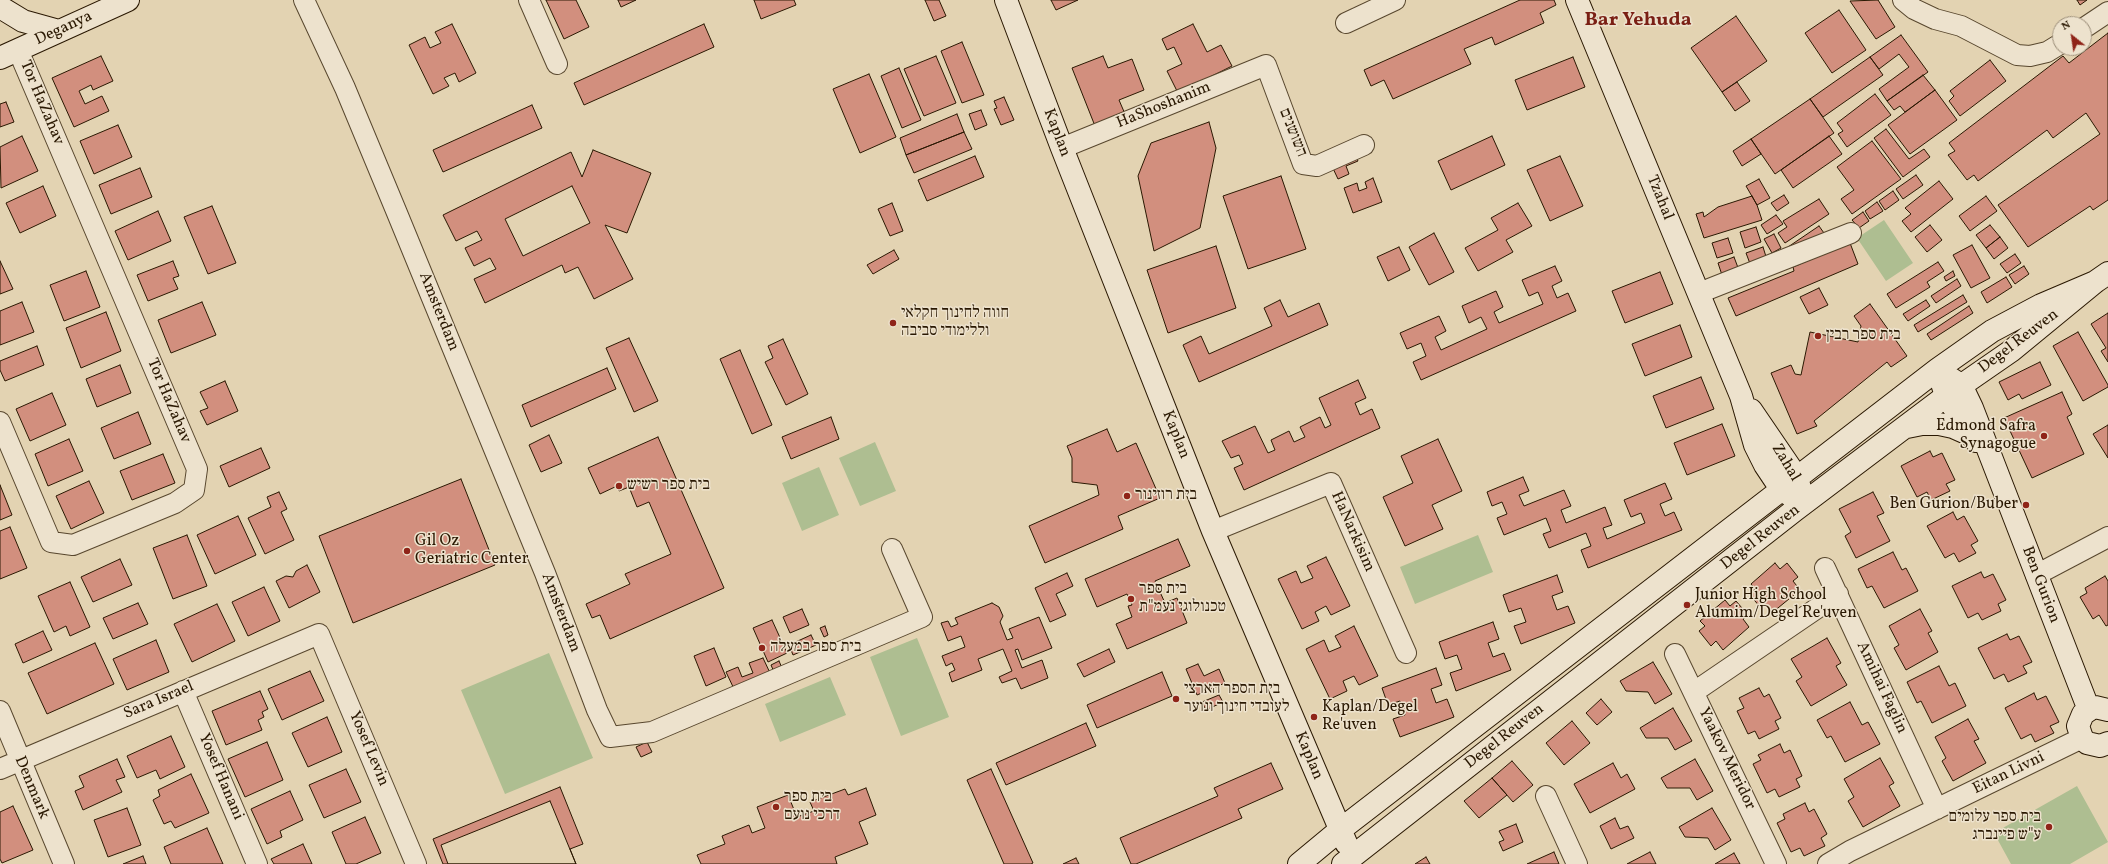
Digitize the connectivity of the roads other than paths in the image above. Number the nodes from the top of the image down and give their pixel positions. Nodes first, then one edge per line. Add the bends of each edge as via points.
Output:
1 (128, 0) edge
2 (304, 0) edge
3 (529, 0) edge
4 (1006, 0) edge
5 (1395, 0) edge
6 (1577, 0) edge
7 (1903, 0) edge
8 (0, 7) edge
9 (2108, 12) edge
10 (1346, 23) dead end
11 (2092, 23) edge
12 (59, 31) junction
13 (2052, 49) edge
14 (9, 54) edge
15 (557, 64) dead end
16 (1364, 146) dead end
17 (1062, 148) junction
18 (1851, 233) dead end
19 (2101, 277) edge
20 (1699, 294) junction
21 (1938, 369) junction
22 (1954, 391) junction
23 (1741, 396) joint
24 (0, 422) edge
25 (1905, 427) junction
26 (1971, 435) junction
27 (1992, 461) junction
28 (1788, 482) junction
29 (1804, 504) junction
30 (1213, 531) junction
31 (2108, 538) edge
32 (892, 548) dead end
33 (1825, 568) dead end
34 (2036, 575) junction
35 (1838, 594) junction
36 (319, 634) joint
37 (1406, 653) dead end
38 (1675, 654) dead end
39 (183, 691) junction
40 (1694, 692) junction
41 (2098, 710) edge
42 (0, 711) edge
43 (2082, 738) junction
44 (2108, 744) edge
45 (20, 760) junction
46 (0, 769) edge
47 (1546, 796) dead end
48 (1937, 808) junction
49 (1340, 830) junction
50 (1351, 861) edge
51 (64, 864) edge
52 (257, 864) edge
53 (416, 864) edge
54 (1299, 864) edge
55 (1576, 864) edge
56 (1776, 864) edge
57 (1828, 864) edge

1 - 12 street, Deganya
2 - 32 street, Amsterdam via 380,171 610,737 652,732 922,617
3 - 15 street
4 - 17 street, Kaplan
5 - 10 street
6 - 20 street, Tzahal
7 - 13 street via 1928,16 1961,26 2017,54 2030,56
8 - 12 street via 23,21
9 - 11 street
12 - 14 street, Deganya
14 - 24 street, Tor HaZahav via 197,469 194,490 175,503 72,545 51,542
16 - 17 street, HaShoshanim via 1317,166 1304,164 1266,65
17 - 30 street, Kaplan
18 - 20 street
19 - 21 street, Degel Reuven via 1992,331
19 - 22 street, Degel Reuven via 2011,350
20 - 23 street, Tzahal
21 - 22 street, Ben Gurion
21 - 28 street, Degel Reuven
22 - 25 street, Degel Reuven
22 - 26 street, Ben Gurion
22 - 27 street, Ben Gurion via 1981,430
23 - 28 street, Zahal via 1755,445 1765,465
25 - 26 street via 1939,424
25 - 29 street, Degel Reuven
26 - 27 street, Ben Gurion
27 - 34 street, Ben Gurion
28 - 29 street, Zahal
28 - 49 street, Degel Reuven
29 - 50 street, Degel Reuven
30 - 37 street, HaNarkisim via 1331,483
30 - 49 street, Kaplan
31 - 34 street
33 - 35 street, Amihai Faglin
34 - 41 street, Ben Gurion
35 - 40 street
35 - 48 street, Amihai Faglin
36 - 39 street, Sara Israel
36 - 53 street, Yosef Levin
38 - 40 street, Yaakov Meridor
39 - 45 street, Sara Israel
39 - 52 street, Yosef Hanani
40 - 56 street, Yaakov Meridor
41 - 43 street, Ben Gurion via 2083,714 2078,726
42 - 45 street, Denmark
43 - 44 street via 2093,746
43 - 48 street, Eitan Livni
45 - 46 street, Sara Israel
45 - 51 street, Denmark
47 - 55 street
48 - 57 street, Eitan Livni
49 - 50 street, Kaplan
49 - 54 street, Degel Reuven

